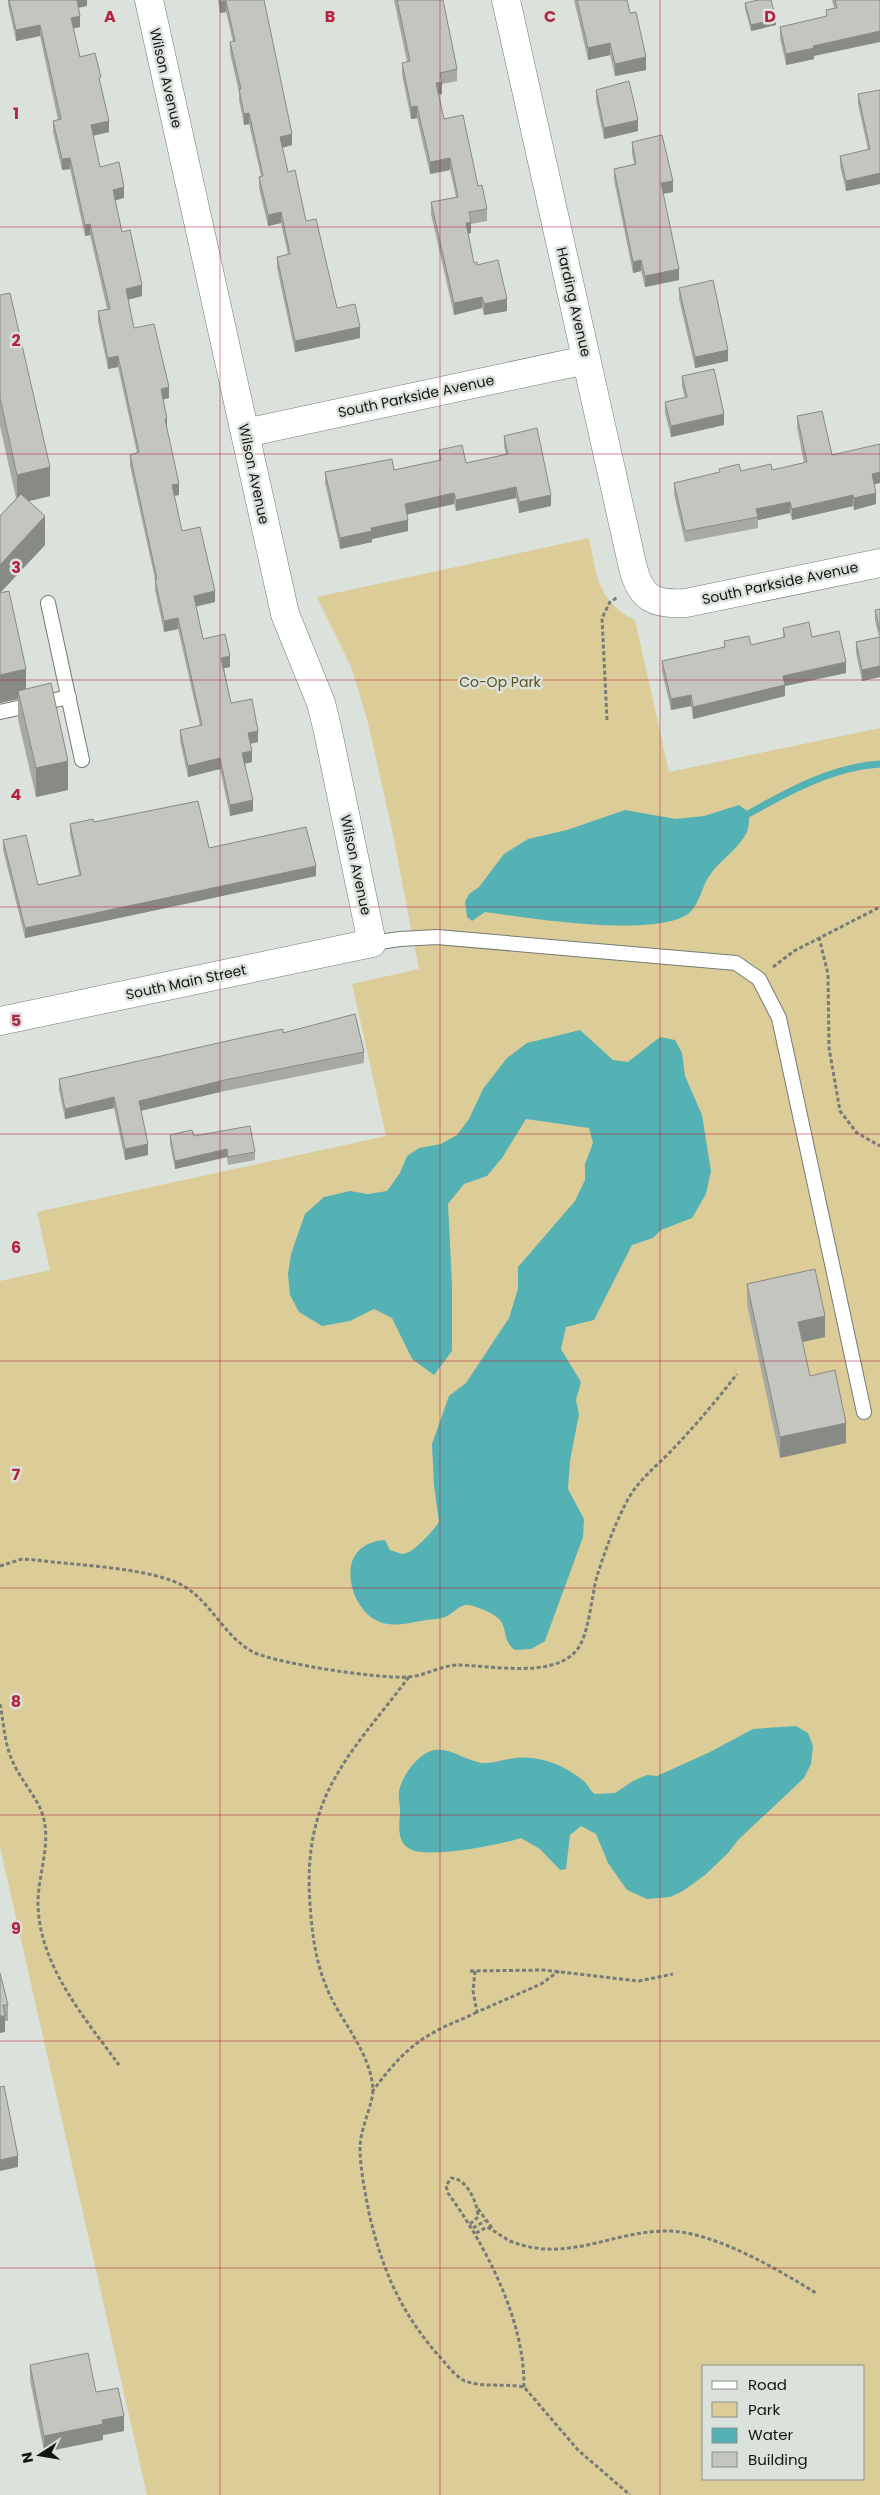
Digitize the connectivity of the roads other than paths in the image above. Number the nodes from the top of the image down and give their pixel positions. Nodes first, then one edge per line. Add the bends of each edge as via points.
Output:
1 (149, 0) edge
2 (506, 0) edge
3 (586, 360) junction
4 (245, 433) junction
5 (880, 562) edge
6 (647, 595) joint
7 (48, 603) dead end
8 (69, 697) junction
9 (0, 712) edge
10 (82, 760) dead end
11 (372, 943) junction
12 (0, 1020) edge
13 (864, 1412) dead end

1 - 4 street, Wilson Avenue
2 - 3 street, Harding Avenue
3 - 4 street, South Parkside Avenue
3 - 6 street, Harding Avenue via 633,568 637,583
4 - 11 street, Wilson Avenue via 285,614 321,703 327,727
5 - 6 street, South Parkside Avenue via 686,603 663,603
7 - 8 lane
8 - 9 lane
8 - 10 lane
11 - 12 street, South Main Street
11 - 13 lane via 437,937 736,963 759,979 779,1018

